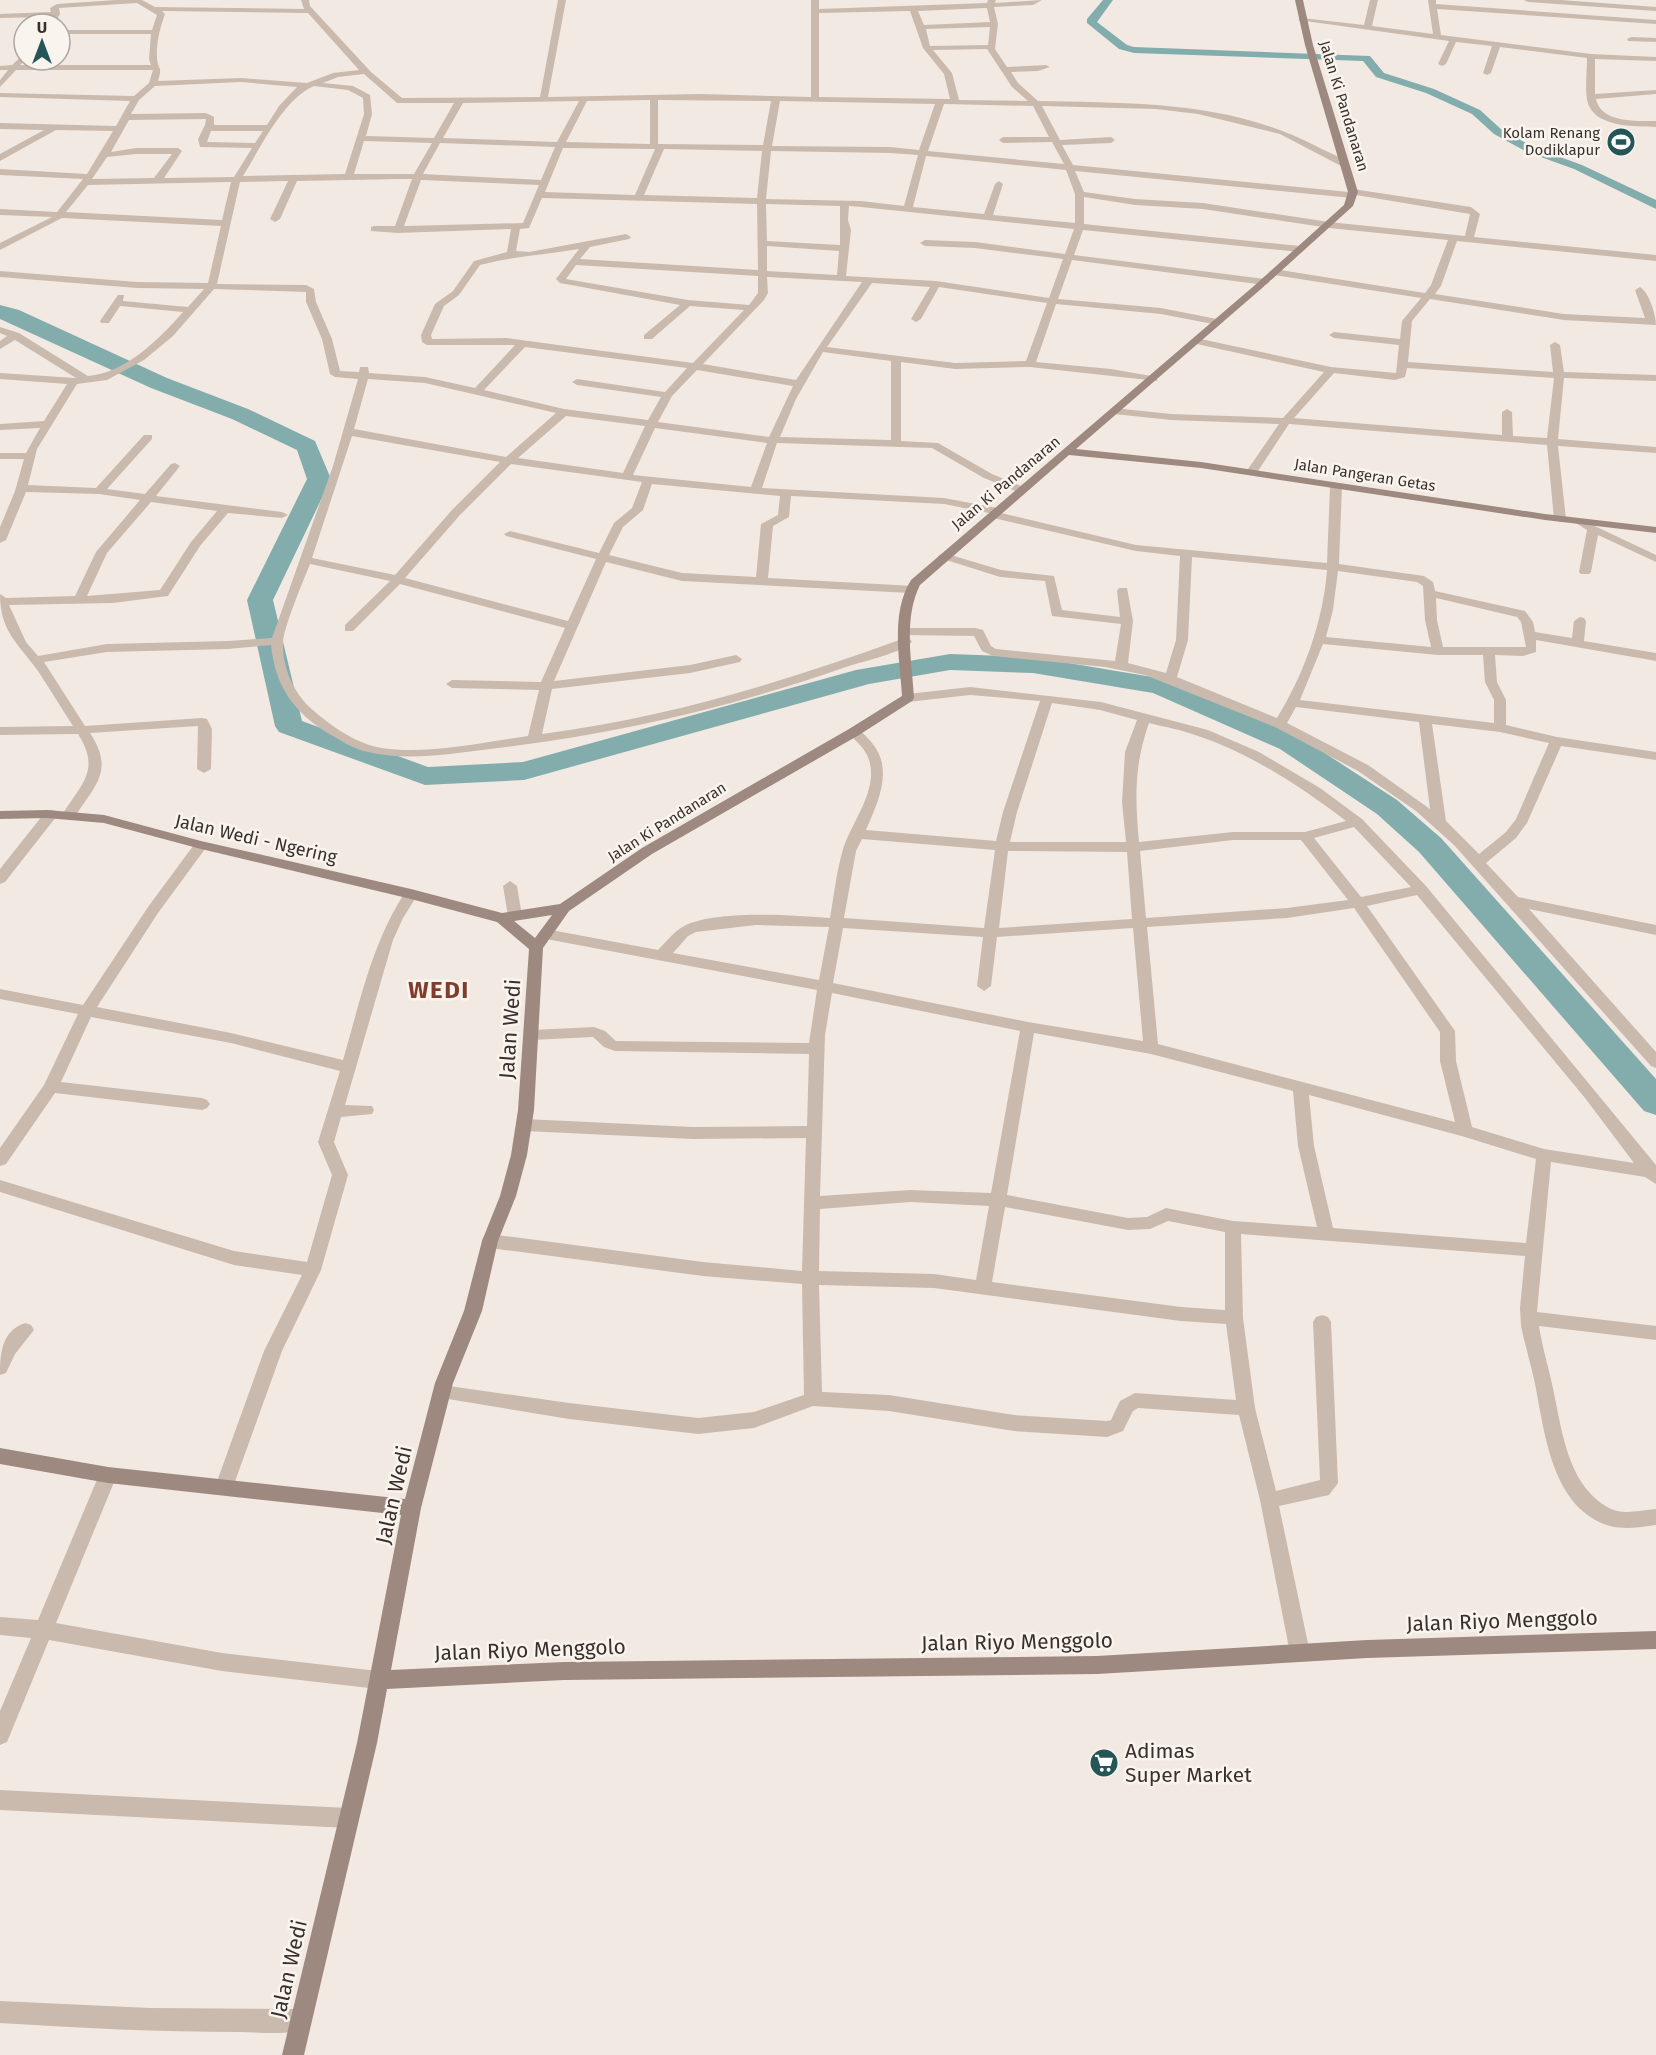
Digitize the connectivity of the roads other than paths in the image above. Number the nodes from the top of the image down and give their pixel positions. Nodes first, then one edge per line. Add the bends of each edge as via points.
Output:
1 (305, 0) edge
2 (562, 0) edge
3 (815, 0) edge
4 (903, 0) edge
5 (1299, 0) edge
6 (1374, 0) edge
7 (1528, 0) edge
8 (137, 1) edge
9 (991, 3) edge
10 (1432, 3) edge
11 (1034, 4) edge
12 (156, 9) junction
13 (909, 9) junction
14 (1656, 9) edge
15 (310, 11) junction
16 (815, 11) junction
17 (55, 12) edge
18 (1302, 21) junction
19 (1656, 22) edge
20 (994, 24) junction
21 (921, 27) junction
22 (1368, 27) junction
23 (72, 32) edge
24 (155, 32) junction
25 (1437, 36) junction
26 (1454, 38) junction
27 (1631, 39) dead end
28 (1656, 40) edge
29 (1497, 44) junction
30 (991, 47) junction
31 (927, 48) junction
32 (1591, 56) junction
33 (1656, 59) edge
34 (1443, 64) dead end
35 (156, 67) junction
36 (1046, 67) dead end
37 (72, 68) edge
38 (12, 70) edge
39 (1005, 70) junction
40 (367, 71) junction
41 (1486, 73) dead end
42 (153, 84) junction
43 (0, 85) edge
44 (312, 85) junction
45 (1656, 92) edge
46 (0, 95) edge
47 (390, 95) junction
48 (585, 97) junction
49 (654, 97) junction
50 (544, 98) junction
51 (776, 98) junction
52 (1592, 98) junction
53 (136, 99) junction
54 (815, 99) junction
55 (460, 100) junction
56 (941, 100) junction
57 (368, 101) junction
58 (955, 101) junction
59 (1037, 105) junction
60 (128, 117) junction
61 (1656, 124) edge
62 (0, 126) edge
63 (56, 127) junction
64 (208, 127) junction
65 (269, 128) junction
66 (119, 129) junction
67 (361, 138) junction
68 (436, 140) junction
69 (1003, 140) dead end
70 (1111, 140) dead end
71 (1055, 141) junction
72 (560, 145) junction
73 (259, 146) junction
74 (658, 146) junction
75 (767, 148) junction
76 (923, 153) junction
77 (104, 155) junction
78 (0, 158) edge
79 (1344, 164) junction
80 (1069, 166) junction
81 (0, 172) edge
82 (417, 177) junction
83 (348, 178) junction
84 (88, 179) junction
85 (293, 180) junction
86 (156, 181) junction
87 (236, 181) junction
88 (543, 183) junction
89 (999, 184) dead end
90 (1352, 193) junction
91 (1080, 194) junction
92 (538, 195) junction
93 (638, 198) junction
94 (761, 201) junction
95 (845, 204) junction
96 (907, 210) junction
97 (0, 212) edge
98 (60, 214) junction
99 (987, 218) junction
100 (274, 219) dead end
101 (225, 223) junction
102 (1329, 225) junction
103 (516, 228) junction
104 (1079, 228) junction
105 (374, 230) dead end
106 (398, 230) junction
107 (626, 237) dead end
108 (1453, 238) junction
109 (1469, 240) junction
110 (761, 243) junction
111 (925, 243) dead end
112 (586, 245) junction
113 (0, 247) edge
114 (843, 248) junction
115 (1300, 249) junction
116 (511, 254) junction
117 (1068, 256) junction
118 (1656, 258) edge
119 (575, 262) junction
120 (1274, 272) junction
121 (761, 273) junction
122 (0, 274) edge
123 (841, 279) junction
124 (869, 280) junction
125 (1265, 282) junction
126 (936, 284) junction
127 (130, 285) junction
128 (212, 286) junction
129 (1640, 290) dead end
130 (1428, 296) junction
131 (1051, 301) junction
132 (117, 303) junction
133 (688, 303) junction
134 (752, 308) junction
135 (192, 310) junction
136 (916, 319) dead end
137 (105, 321) dead end
138 (1218, 322) junction
139 (1654, 322) edge
140 (0, 330) edge
141 (15, 335) junction
142 (1334, 335) dead end
143 (648, 337) dead end
144 (1196, 341) junction
145 (523, 343) junction
146 (1405, 343) junction
147 (1555, 345) dead end
148 (0, 346) edge
149 (820, 349) junction
150 (896, 360) junction
151 (1030, 364) junction
152 (1402, 365) junction
153 (695, 366) junction
154 (1331, 370) junction
155 (363, 374) junction
156 (1559, 375) junction
157 (0, 376) edge
158 (1153, 378) junction
159 (1656, 378) edge
160 (74, 381) junction
161 (88, 381) junction
162 (577, 382) dead end
163 (800, 384) junction
164 (478, 391) junction
165 (667, 395) junction
166 (1114, 411) junction
167 (564, 412) junction
168 (1507, 412) dead end
169 (1286, 422) junction
170 (653, 423) junction
171 (46, 424) junction
172 (0, 427) edge
173 (348, 432) junction
174 (148, 437) dead end
175 (1508, 439) junction
176 (771, 440) junction
177 (896, 442) junction
178 (1552, 443) junction
179 (1656, 450) edge
180 (1069, 452) junction
181 (0, 456) edge
182 (29, 456) junction
183 (507, 460) junction
184 (175, 466) dead end
185 (1252, 472) junction
186 (627, 477) junction
187 (648, 480) junction
188 (1336, 487) junction
189 (22, 488) junction
190 (1022, 490) junction
191 (99, 491) junction
192 (755, 491) junction
193 (786, 492) junction
194 (145, 498) junction
195 (225, 509) junction
196 (995, 513) junction
197 (282, 515) dead end
198 (1560, 519) junction
199 (1580, 522) junction
200 (1593, 530) junction
201 (1656, 530) edge
202 (510, 534) dead end
203 (0, 540) edge
204 (1186, 554) junction
205 (603, 556) junction
206 (944, 556) junction
207 (1656, 559) edge
208 (305, 560) junction
209 (1332, 567) junction
210 (1585, 572) dead end
211 (399, 579) junction
212 (762, 581) junction
213 (910, 589) junction
214 (1123, 591) dead end
215 (1429, 592) junction
216 (80, 599) junction
217 (1, 601) edge
218 (1127, 621) junction
219 (1580, 621) dead end
220 (573, 626) junction
221 (349, 628) dead end
222 (14, 630) junction
223 (0, 634) edge
224 (1531, 635) junction
225 (1318, 640) junction
226 (906, 641) junction
227 (270, 642) junction
228 (1577, 644) junction
229 (1438, 651) junction
230 (1489, 652) junction
231 (1656, 657) edge
232 (736, 659) dead end
233 (35, 660) junction
234 (1121, 666) junction
235 (1170, 679) junction
236 (452, 684) dead end
237 (546, 686) junction
238 (908, 695) junction
239 (1047, 698) junction
240 (1293, 703) junction
241 (1144, 718) junction
242 (1425, 720) junction
243 (1280, 724) junction
244 (1500, 728) junction
245 (80, 730) junction
246 (0, 731) edge
247 (854, 732) junction
248 (534, 740) junction
249 (1557, 741) junction
250 (1656, 756) edge
251 (204, 769) dead end
252 (51, 814) junction
253 (0, 815) edge
254 (69, 815) junction
255 (1357, 822) junction
256 (1439, 824) junction
257 (858, 834) junction
258 (1305, 836) junction
259 (201, 845) junction
260 (1002, 846) junction
261 (1132, 847) junction
262 (1478, 862) junction
263 (0, 879) edge
264 (510, 886) dead end
265 (1421, 889) junction
266 (411, 894) junction
267 (1514, 902) junction
268 (1358, 903) junction
269 (564, 908) junction
270 (508, 917) junction
271 (836, 923) junction
272 (1139, 924) junction
273 (1656, 930) edge
274 (991, 933) junction
275 (541, 941) junction
276 (662, 955) junction
277 (825, 986) junction
278 (984, 986) dead end
279 (0, 994) edge
280 (87, 1011) junction
281 (1028, 1027) junction
282 (532, 1035) junction
283 (1649, 1044) edge
284 (1151, 1048) junction
285 (816, 1049) junction
286 (1656, 1062) edge
287 (347, 1067) junction
288 (51, 1087) junction
289 (1300, 1088) junction
290 (201, 1104) dead end
291 (366, 1110) dead end
292 (335, 1111) junction
293 (525, 1125) junction
294 (1465, 1131) junction
295 (813, 1132) junction
296 (1544, 1155) junction
297 (0, 1160) edge
298 (1654, 1174) edge
299 (0, 1186) edge
300 (999, 1200) junction
301 (813, 1203) junction
302 (1233, 1227) junction
303 (1327, 1236) junction
304 (490, 1241) junction
305 (1533, 1250) junction
306 (313, 1270) junction
307 (810, 1278) junction
308 (983, 1287) junction
309 (1234, 1318) junction
310 (1529, 1318) junction
311 (1322, 1322) dead end
312 (25, 1330) dead end
313 (1656, 1333) edge
314 (0, 1368) edge
315 (442, 1392) junction
316 (813, 1399) junction
317 (1246, 1408) junction
318 (0, 1456) edge
319 (108, 1475) junction
320 (224, 1487) junction
321 (1269, 1500) junction
322 (412, 1508) junction
323 (1656, 1517) edge
324 (0, 1626) edge
325 (45, 1630) junction
326 (1656, 1640) edge
327 (1300, 1653) junction
328 (378, 1680) junction
329 (0, 1734) edge
330 (0, 1800) edge
331 (348, 1818) junction
332 (0, 2012) edge
333 (300, 2020) junction
334 (293, 2055) edge

1 - 15 street
2 - 50 street
3 - 16 street
4 - 13 street
5 - 18 main road, Jalan Ki Pandanaran
6 - 22 street
7 - 14 street
8 - 12 street
8 - 17 street via 64,5 54,8
9 - 11 street
9 - 13 street
9 - 20 street
10 - 19 street
10 - 25 street
12 - 15 street
12 - 24 street via 161,14
13 - 16 street
13 - 21 street
15 - 40 street
16 - 54 street
18 - 22 street
18 - 79 main road, Jalan Ki Pandanaran
20 - 21 street
20 - 30 street
21 - 31 street
22 - 25 street
23 - 24 street
24 - 35 street
25 - 26 street
26 - 29 street
26 - 34 street
27 - 28 street
29 - 32 street
29 - 41 street
30 - 31 street
30 - 39 street
31 - 58 street via 948,73
32 - 33 street
32 - 52 street
35 - 37 street
35 - 42 street
36 - 39 street
38 - 43 street
39 - 59 street
40 - 44 street via 336,75
40 - 47 street
42 - 44 street via 241,80
42 - 53 street
44 - 57 street via 357,90
44 - 65 street via 296,92
45 - 52 street
46 - 53 street
47 - 55 street via 400,101
47 - 57 street
48 - 49 street
48 - 50 street
48 - 72 street
49 - 51 street
49 - 74 street
50 - 55 street
51 - 54 street
51 - 75 street
52 - 61 street via 1594,108 1612,120
53 - 60 street
54 - 56 street
55 - 68 street
56 - 58 street
56 - 76 street
57 - 67 street
58 - 59 street
59 - 71 street
59 - 79 street via 1156,106 1198,111 1283,132
60 - 64 street via 209,116
60 - 66 street
62 - 63 street
63 - 66 street
63 - 78 street
64 - 65 street
64 - 73 street via 203,145
65 - 73 street
66 - 77 street
67 - 68 street
67 - 83 street
68 - 72 street
68 - 82 street
69 - 71 street
70 - 71 street
71 - 80 street
72 - 74 street
72 - 88 street
73 - 87 street
74 - 75 street
74 - 93 street
75 - 76 street
75 - 94 street
76 - 80 street
76 - 96 street
77 - 84 street
77 - 86 street via 178,151
79 - 90 main road, Jalan Ki Pandanaran
80 - 90 street
80 - 91 street
81 - 84 street
82 - 83 street
82 - 88 street
82 - 106 street
83 - 85 street
84 - 86 street
84 - 98 street
85 - 87 street
85 - 100 street
86 - 87 street
87 - 101 street
88 - 92 street
89 - 99 street
90 - 102 main road, Jalan Ki Pandanaran via 1348,206
90 - 109 street via 1471,210 1475,214
91 - 102 street via 1203,206
91 - 104 street
92 - 93 street
92 - 103 street via 526,226
93 - 94 street
94 - 95 street
94 - 110 street
95 - 96 street
95 - 114 street
96 - 99 street
97 - 98 street
98 - 101 street
98 - 113 street via 49,224
99 - 104 street
101 - 128 street
102 - 108 street
102 - 115 main road, Jalan Ki Pandanaran
103 - 106 street
103 - 116 street
104 - 115 street
104 - 117 street
105 - 106 street
107 - 112 street
108 - 109 street
108 - 130 street via 1436,286
109 - 118 street
110 - 114 street
110 - 121 street
111 - 117 street
112 - 116 street via 530,255
112 - 119 street
114 - 123 street
115 - 120 main road, Jalan Ki Pandanaran
116 - 145 street via 477,263 456,294 440,304 426,341
117 - 125 street
117 - 131 street
119 - 121 street
119 - 133 street via 563,281
120 - 125 main road, Jalan Ki Pandanaran
120 - 130 street
121 - 123 street
121 - 134 street via 763,293
122 - 127 street
123 - 124 street
124 - 126 street
124 - 149 street
125 - 138 main road, Jalan Ki Pandanaran
126 - 131 street
126 - 136 street
127 - 128 street
127 - 132 street
128 - 135 street
128 - 155 street via 309,289 335,374
129 - 139 street
130 - 139 street via 1576,319
130 - 146 street via 1409,315
131 - 138 street via 1161,311
131 - 151 street
132 - 135 street
132 - 137 street
133 - 134 street
133 - 143 street
134 - 153 street
135 - 161 street via 140,358 103,378
138 - 144 main road, Jalan Ki Pandanaran
140 - 141 street
141 - 148 street
141 - 161 street
142 - 146 street
144 - 154 street
144 - 158 main road, Jalan Ki Pandanaran
145 - 153 street
145 - 164 street
146 - 152 street
147 - 156 street
149 - 150 street
149 - 163 street
150 - 151 street via 976,367
150 - 177 street
151 - 158 street
152 - 154 street via 1401,375 1395,377
152 - 156 street
153 - 163 street
153 - 165 street
154 - 169 street
155 - 164 street
155 - 173 street
156 - 159 street
156 - 178 street
157 - 160 street
158 - 166 main road, Jalan Ki Pandanaran
160 - 161 street
160 - 171 street
162 - 165 street
163 - 176 street
164 - 167 street
165 - 170 street
166 - 169 street
166 - 180 main road, Jalan Ki Pandanaran
167 - 170 street
167 - 183 street
168 - 175 street
169 - 175 street
169 - 185 street
170 - 176 street
170 - 186 street
171 - 172 street
171 - 182 street
173 - 183 street
173 - 208 street
174 - 191 street
175 - 178 street
176 - 177 street
176 - 192 street
177 - 190 street via 937,446 988,476
178 - 179 street
178 - 198 street
180 - 185 main road, Jalan Pangeran Getas
180 - 190 main road, Jalan Ki Pandanaran
181 - 182 street
182 - 189 street
183 - 186 street
183 - 211 street
184 - 194 street
185 - 188 main road, Jalan Pangeran Getas
186 - 187 street
187 - 192 street
187 - 205 street via 637,510 618,525
188 - 198 main road, Jalan Pangeran Getas
188 - 209 street
189 - 191 street
189 - 203 street
190 - 196 main road, Jalan Ki Pandanaran
191 - 194 street
192 - 193 street
193 - 196 street via 944,501
193 - 212 street via 783,517 767,524
194 - 195 street
194 - 216 street via 102,552
195 - 197 street
195 - 216 street via 195,544 164,593
196 - 204 street via 1136,548
196 - 206 main road, Jalan Ki Pandanaran
198 - 199 main road, Jalan Pangeran Getas
199 - 200 street
199 - 201 main road, Jalan Pangeran Getas
200 - 207 street
200 - 210 street
202 - 205 street
204 - 209 street
204 - 235 street via 1182,640
205 - 212 street via 682,577
205 - 220 street
206 - 213 main road, Jalan Ki Pandanaran
206 - 218 street via 999,573 1050,578 1056,613
208 - 211 street
208 - 227 street
209 - 215 street via 1415,577 1427,583
209 - 225 street
211 - 220 street
211 - 221 street
212 - 213 street
213 - 226 main road
214 - 218 street
215 - 224 street via 1518,613 1526,618
215 - 229 street
216 - 217 street
217 - 222 street
218 - 234 street
219 - 228 street
220 - 237 street
222 - 223 street
222 - 233 street
224 - 228 street
224 - 230 street via 1533,648 1529,651
225 - 229 street
225 - 240 street
226 - 234 street via 975,632 993,652
226 - 238 main road
226 - 248 street via 702,708
227 - 233 street via 120,647
227 - 248 street via 284,682 301,709 366,748 429,752
228 - 231 street
229 - 230 street
230 - 244 street via 1491,682 1500,700
232 - 237 street via 690,669
233 - 245 street via 72,712
234 - 235 street
235 - 243 street
236 - 237 street
237 - 248 street
238 - 239 street via 970,692
238 - 247 main road, Jalan Ki Pandanaran
239 - 241 street via 1101,706
239 - 260 street
240 - 242 street
240 - 243 street
241 - 255 street via 1203,733 1254,755 1315,791
241 - 261 street via 1129,774
242 - 244 street
242 - 256 street
243 - 256 street via 1383,780
244 - 249 street
245 - 246 street
245 - 251 street via 202,722 206,729
245 - 254 street via 93,749 97,766
247 - 257 street via 875,756 878,766
247 - 269 main road, Jalan Ki Pandanaran via 647,851
249 - 250 street
249 - 262 street via 1522,820 1511,835
252 - 253 main road, Jalan Wedi - Ngering
252 - 254 main road, Jalan Wedi - Ngering
252 - 263 street
254 - 259 main road, Jalan Wedi - Ngering via 104,819
255 - 258 street
255 - 265 street
256 - 262 street
257 - 260 street
257 - 271 street via 849,851
258 - 261 street via 1233,836
258 - 268 street
259 - 266 main road, Jalan Wedi - Ngering
259 - 280 street
260 - 261 street
260 - 274 street
261 - 272 street
262 - 267 street via 1499,890
264 - 270 street
265 - 268 street
265 - 298 street
266 - 270 main road, Jalan Wedi - Ngering
266 - 287 street via 386,940
267 - 273 street
267 - 283 street
268 - 272 street via 1287,913
268 - 294 street via 1447,1031 1448,1061
269 - 270 main road
269 - 275 main road
270 - 275 main road
271 - 274 street
271 - 276 street via 756,920 700,925 683,933
271 - 277 street
272 - 274 street
272 - 284 street
274 - 278 street
275 - 276 street
275 - 282 main road, Jalan Wedi
276 - 277 street
277 - 281 street
277 - 285 street
279 - 280 street
280 - 287 street via 231,1038
280 - 288 street
281 - 284 street
281 - 300 street
282 - 285 street via 594,1032 615,1046
282 - 293 main road, Jalan Wedi
283 - 286 street
284 - 289 street
285 - 295 street
287 - 292 street
288 - 290 street
288 - 297 street
289 - 294 street
289 - 303 street via 1306,1146
291 - 292 street
292 - 306 street via 326,1148 340,1175
293 - 295 street via 693,1133
293 - 304 main road, Jalan Wedi via 507,1196
294 - 296 street
295 - 301 street
296 - 298 street
296 - 305 street
299 - 306 street via 234,1258
300 - 301 street via 910,1196
300 - 302 street via 1128,1224 1150,1223 1166,1214
300 - 308 street
301 - 307 street
302 - 303 street
302 - 309 street
303 - 305 street
304 - 307 street
304 - 315 main road, Jalan Wedi via 473,1311
305 - 310 street
306 - 320 street via 273,1351
307 - 308 street via 934,1281
307 - 316 street
308 - 309 street
309 - 317 street
310 - 313 street
310 - 323 street via 1553,1438 1570,1478 1595,1509 1608,1517
311 - 321 street via 1329,1483 1323,1489
312 - 314 street via 8,1350
315 - 316 street via 698,1426 754,1420
315 - 322 main road, Jalan Wedi
316 - 317 street via 889,1403 1014,1423 1099,1429 1117,1426 1126,1406 1135,1400
317 - 321 street
318 - 319 main road
319 - 320 main road
319 - 325 street
320 - 322 main road
321 - 327 street
322 - 328 main road, Jalan Wedi
324 - 325 street
325 - 328 street via 222,1662
325 - 329 street
326 - 327 main road, Jalan Riyo Menggolo
327 - 328 main road, Jalan Riyo Menggolo via 1073,1665 564,1671
328 - 331 main road, Jalan Wedi
330 - 331 street
331 - 333 main road, Jalan Wedi
332 - 333 street via 246,2022
333 - 334 main road, Jalan Wedi

